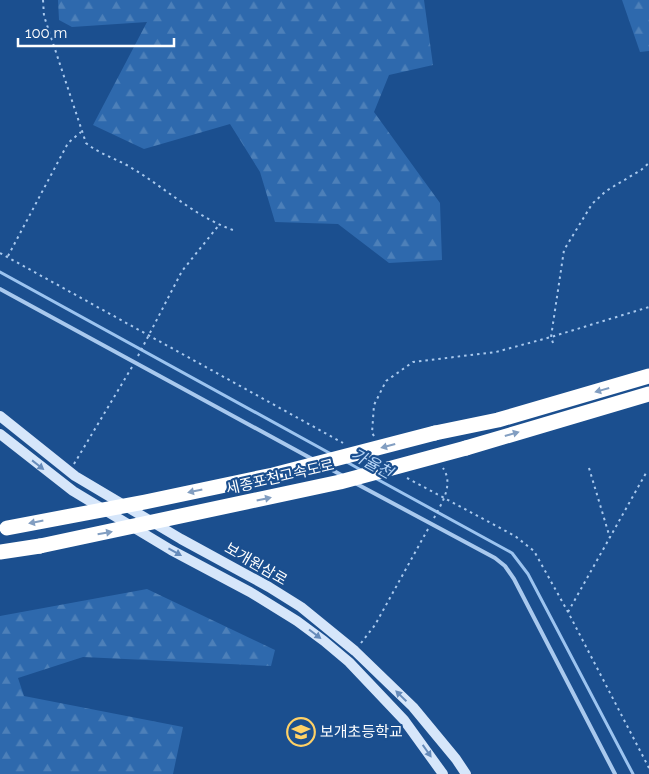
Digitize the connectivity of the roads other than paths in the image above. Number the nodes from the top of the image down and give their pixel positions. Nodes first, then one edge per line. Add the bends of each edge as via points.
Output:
1 (0, 289) edge
2 (649, 376) edge
3 (649, 394) edge
4 (0, 416) edge
5 (0, 434) edge
6 (4, 528) edge
7 (0, 552) edge
8 (443, 774) edge
9 (466, 774) edge
10 (615, 774) edge

1 - 10 lane via 136,360 495,558 514,579
2 -> 6 highway, 세종포천고속도로, bridge via 498,420 273,475
7 -> 3 highway, 세종포천고속도로, bridge via 340,482
9 -> 4 main road, 보개원삼로 via 413,708 356,651 301,607 70,472
5 -> 8 main road, 보개원삼로 via 73,491 171,550 250,592 324,641 349,662 398,714

